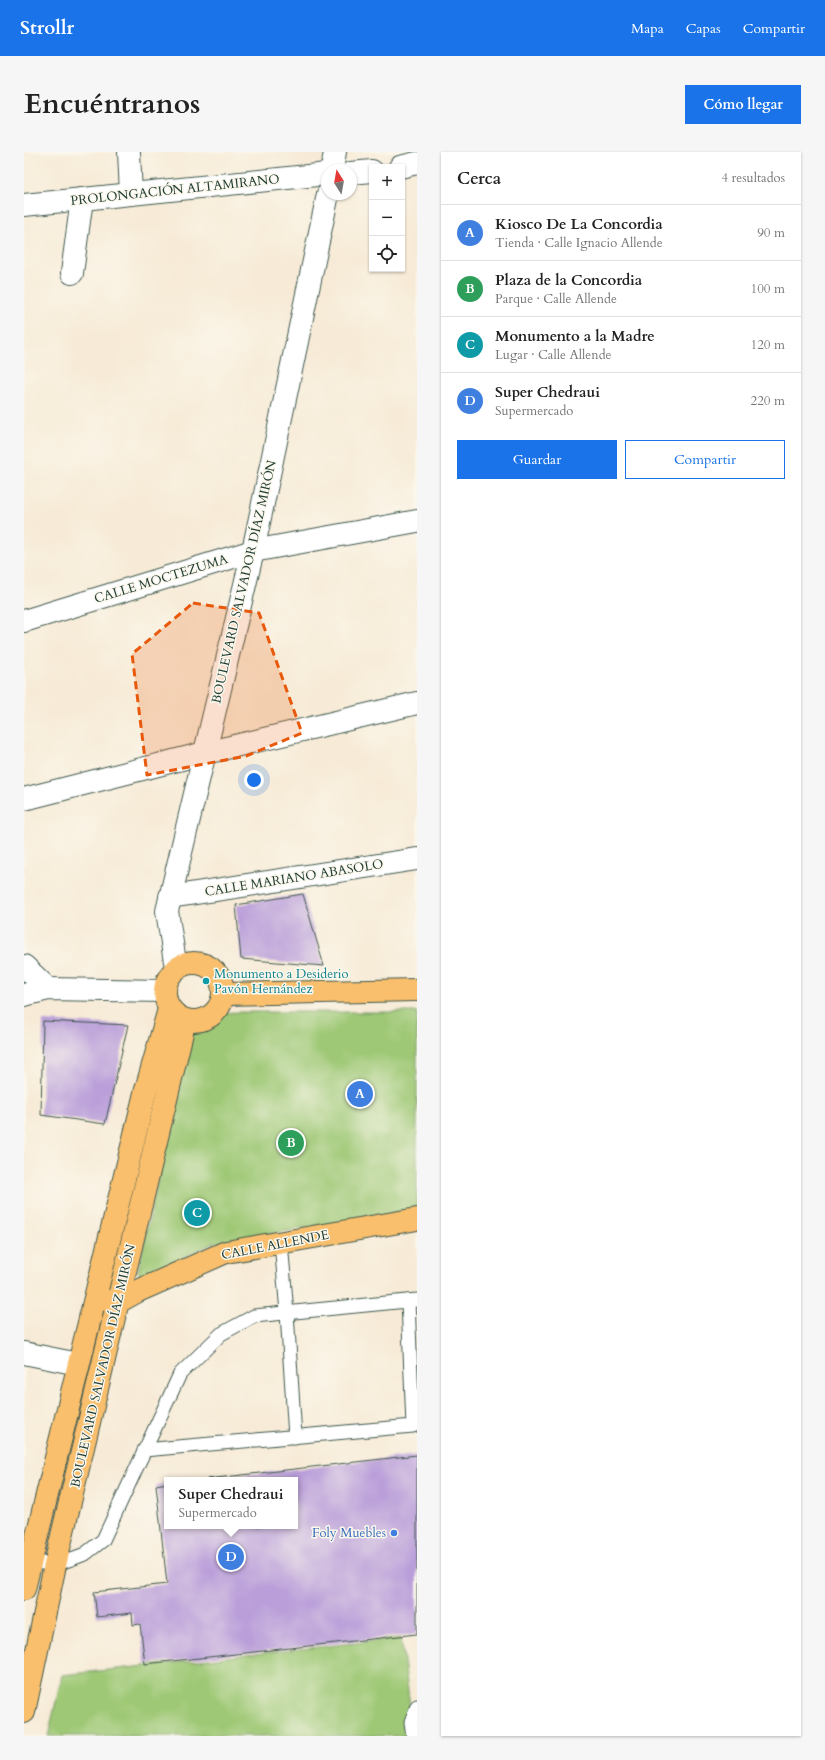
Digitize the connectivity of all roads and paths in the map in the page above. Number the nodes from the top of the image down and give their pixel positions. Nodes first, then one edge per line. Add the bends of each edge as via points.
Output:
1 (129, 152) edge
2 (335, 152) edge
3 (417, 163) edge
4 (333, 164) edge
5 (405, 166) edge
6 (369, 171) edge
7 (357, 172) edge
8 (321, 175) edge
9 (131, 194) junction
10 (82, 199) junction
11 (327, 200) edge
12 (24, 205) edge
13 (72, 273) dead end
14 (417, 522) edge
15 (253, 551) junction
16 (24, 621) edge
17 (417, 703) edge
18 (204, 753) junction
19 (24, 799) edge
20 (417, 859) edge
21 (170, 897) junction
22 (24, 966) edge
23 (176, 968) junction
24 (48, 989) junction
25 (417, 990) edge
26 (223, 994) junction
27 (24, 995) edge
28 (173, 1006) junction
29 (417, 1219) edge
30 (281, 1242) junction
31 (94, 1298) junction
32 (413, 1300) edge
33 (118, 1302) junction
34 (287, 1313) junction
35 (24, 1353) edge
36 (78, 1364) junction
37 (295, 1437) junction
38 (144, 1450) junction
39 (30, 1561) junction
40 (55, 1565) junction
41 (24, 1589) edge
42 (417, 1706) edge
43 (24, 1712) edge
44 (413, 1736) edge

1 - 9 street
2 - 4 street
3 - 5 street
6 - 7 street
8 - 9 street, PROLONGACIÓN ALTAMIRANO
9 - 10 street, PROLONGACIÓN ALTAMIRANO
10 - 12 street, PROLONGACIÓN ALTAMIRANO
10 - 13 street
11 - 15 street, BOULEVARD SALVADOR DÍAZ MIRÓN
14 - 15 street, CALLE MOCTEZUMA
15 - 16 street, CALLE MOCTEZUMA
15 - 18 street, BOULEVARD SALVADOR DÍAZ MIRÓN
17 - 18 street
18 - 19 street
18 - 21 street, BOULEVARD SALVADOR DÍAZ MIRÓN
20 - 21 street, CALLE MARIANO ABASOLO
21 - 23 street, BOULEVARD SALVADOR DÍAZ MIRÓN via 167,911
22 - 24 street
23 - 26 main road via 185,964 204,965 213,970 219,978
23 - 28 main road via 170,975
24 - 27 street
24 - 28 street
25 - 26 main road
26 - 28 main road via 221,1004 212,1015 199,1021
28 - 31 main road, BOULEVARD SALVADOR DÍAZ MIRÓN via 145,1093
28 - 33 main road, BOULEVARD SALVADOR DÍAZ MIRÓN
29 - 30 main road, CALLE ALLENDE
30 - 33 main road, CALLE ALLENDE via 226,1252
30 - 34 lane
31 - 33 main road
31 - 36 main road, BOULEVARD SALVADOR DÍAZ MIRÓN
32 - 34 lane
32 - 37 lane via 413,1426
33 - 40 main road, BOULEVARD SALVADOR DÍAZ MIRÓN
34 - 37 lane
34 - 38 lane via 254,1316 221,1334 180,1374
35 - 36 street
36 - 39 main road, BOULEVARD SALVADOR DÍAZ MIRÓN
37 - 38 lane
38 - 40 lane via 103,1540 85,1554
39 - 40 lane
39 - 41 main road, BOULEVARD SALVADOR DÍAZ MIRÓN
40 - 43 main road, BOULEVARD SALVADOR DÍAZ MIRÓN
42 - 44 lane via 411,1722

